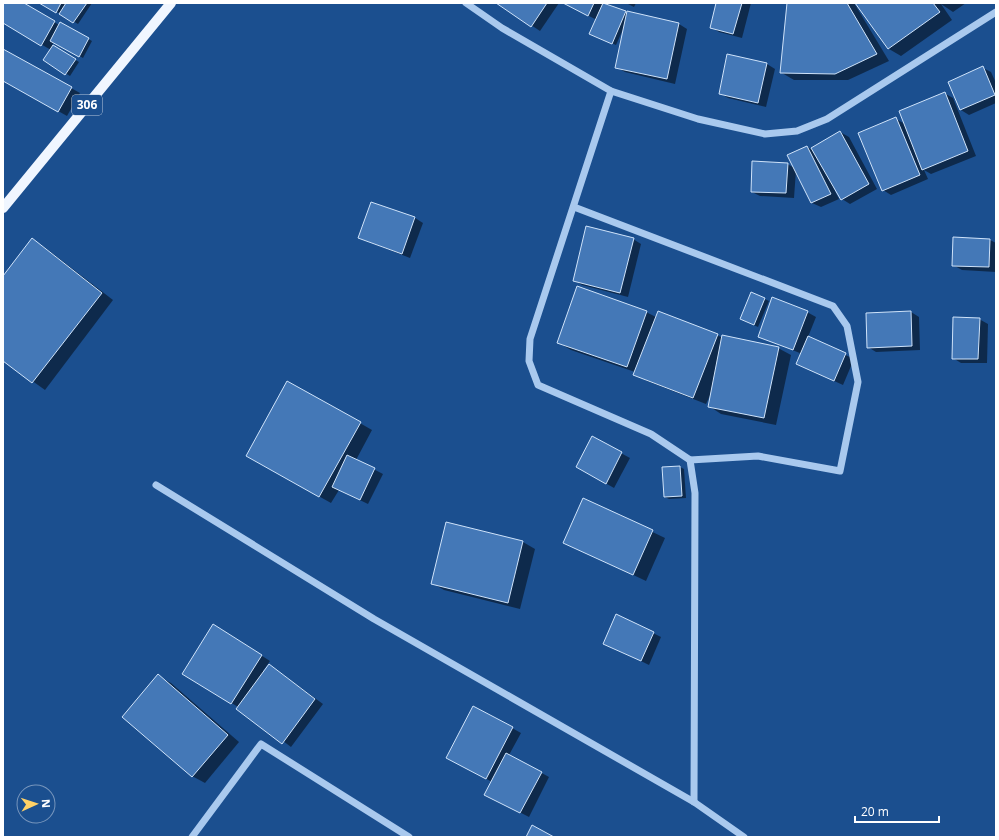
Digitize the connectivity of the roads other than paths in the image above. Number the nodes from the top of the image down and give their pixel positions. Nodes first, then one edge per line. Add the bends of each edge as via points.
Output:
1 (171, 3) edge
2 (466, 3) edge
3 (996, 12) edge
4 (610, 91) junction
5 (574, 207) junction
6 (3, 208) edge
7 (690, 460) junction
8 (156, 485) dead end
9 (694, 802) junction
10 (192, 837) edge
11 (409, 837) edge
12 (744, 837) edge

1 - 6 main road, 306
2 - 4 street via 502,28
3 - 4 street via 827,119 797,131 765,134 698,119
4 - 5 street
5 - 7 street via 530,339 528,361 538,385 651,434
5 - 7 street via 833,306 847,326 858,382 840,471 758,456
7 - 9 street via 695,493
8 - 9 street via 374,619
9 - 12 street
10 - 11 street via 261,744

